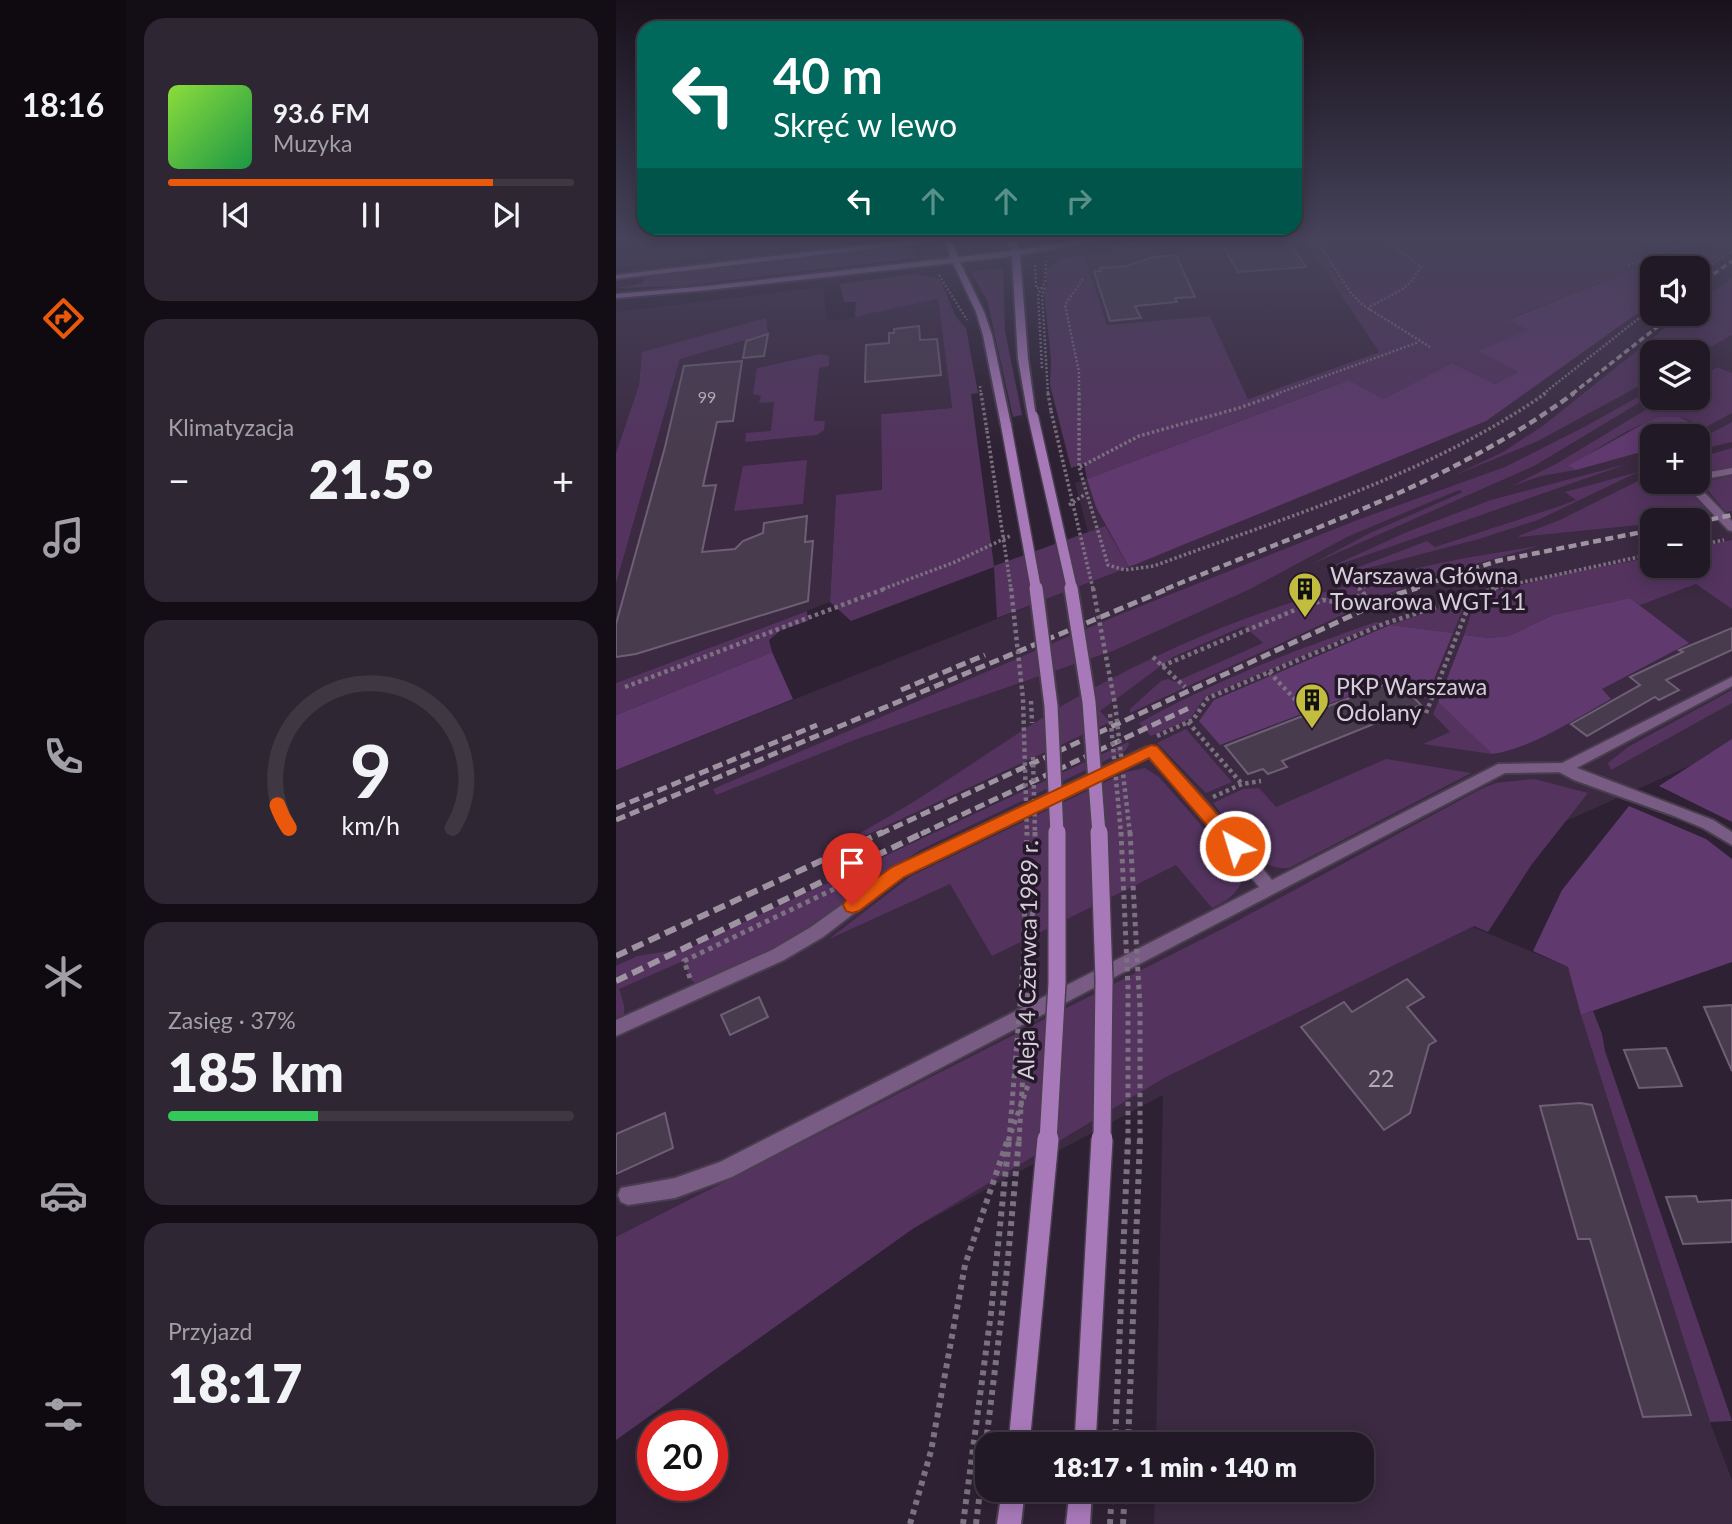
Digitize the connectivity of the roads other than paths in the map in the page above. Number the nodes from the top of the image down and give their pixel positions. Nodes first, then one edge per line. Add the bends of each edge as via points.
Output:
1 (979, 309) edge
2 (1020, 309) edge
3 (1732, 471) edge
4 (1732, 528) edge
5 (1732, 681) edge
6 (1564, 768) junction
7 (1732, 839) edge
8 (1270, 889) junction
9 (616, 1028) edge
10 (628, 1195) dead end
11 (1020, 1432) edge
12 (1086, 1432) edge
13 (1012, 1502) edge
14 (1080, 1502) edge
15 (1009, 1524) edge
16 (1078, 1524) edge

1 - 11 main road, Aleja 4 Czerwca 1989 r., bridge via 985,325 995,429 1041,618 1053,740 1057,940 1050,1105
2 - 12 main road, bridge via 1033,416 1080,640 1100,831 1104,1095
3 - 4 street via 1701,476 1696,484
5 - 6 street
6 - 7 street via 1708,824
6 - 8 street via 1503,768
8 - 9 street via 1151,750 898,872 778,955
8 - 10 street via 725,1170 675,1188
13 - 15 main road
14 - 16 main road

